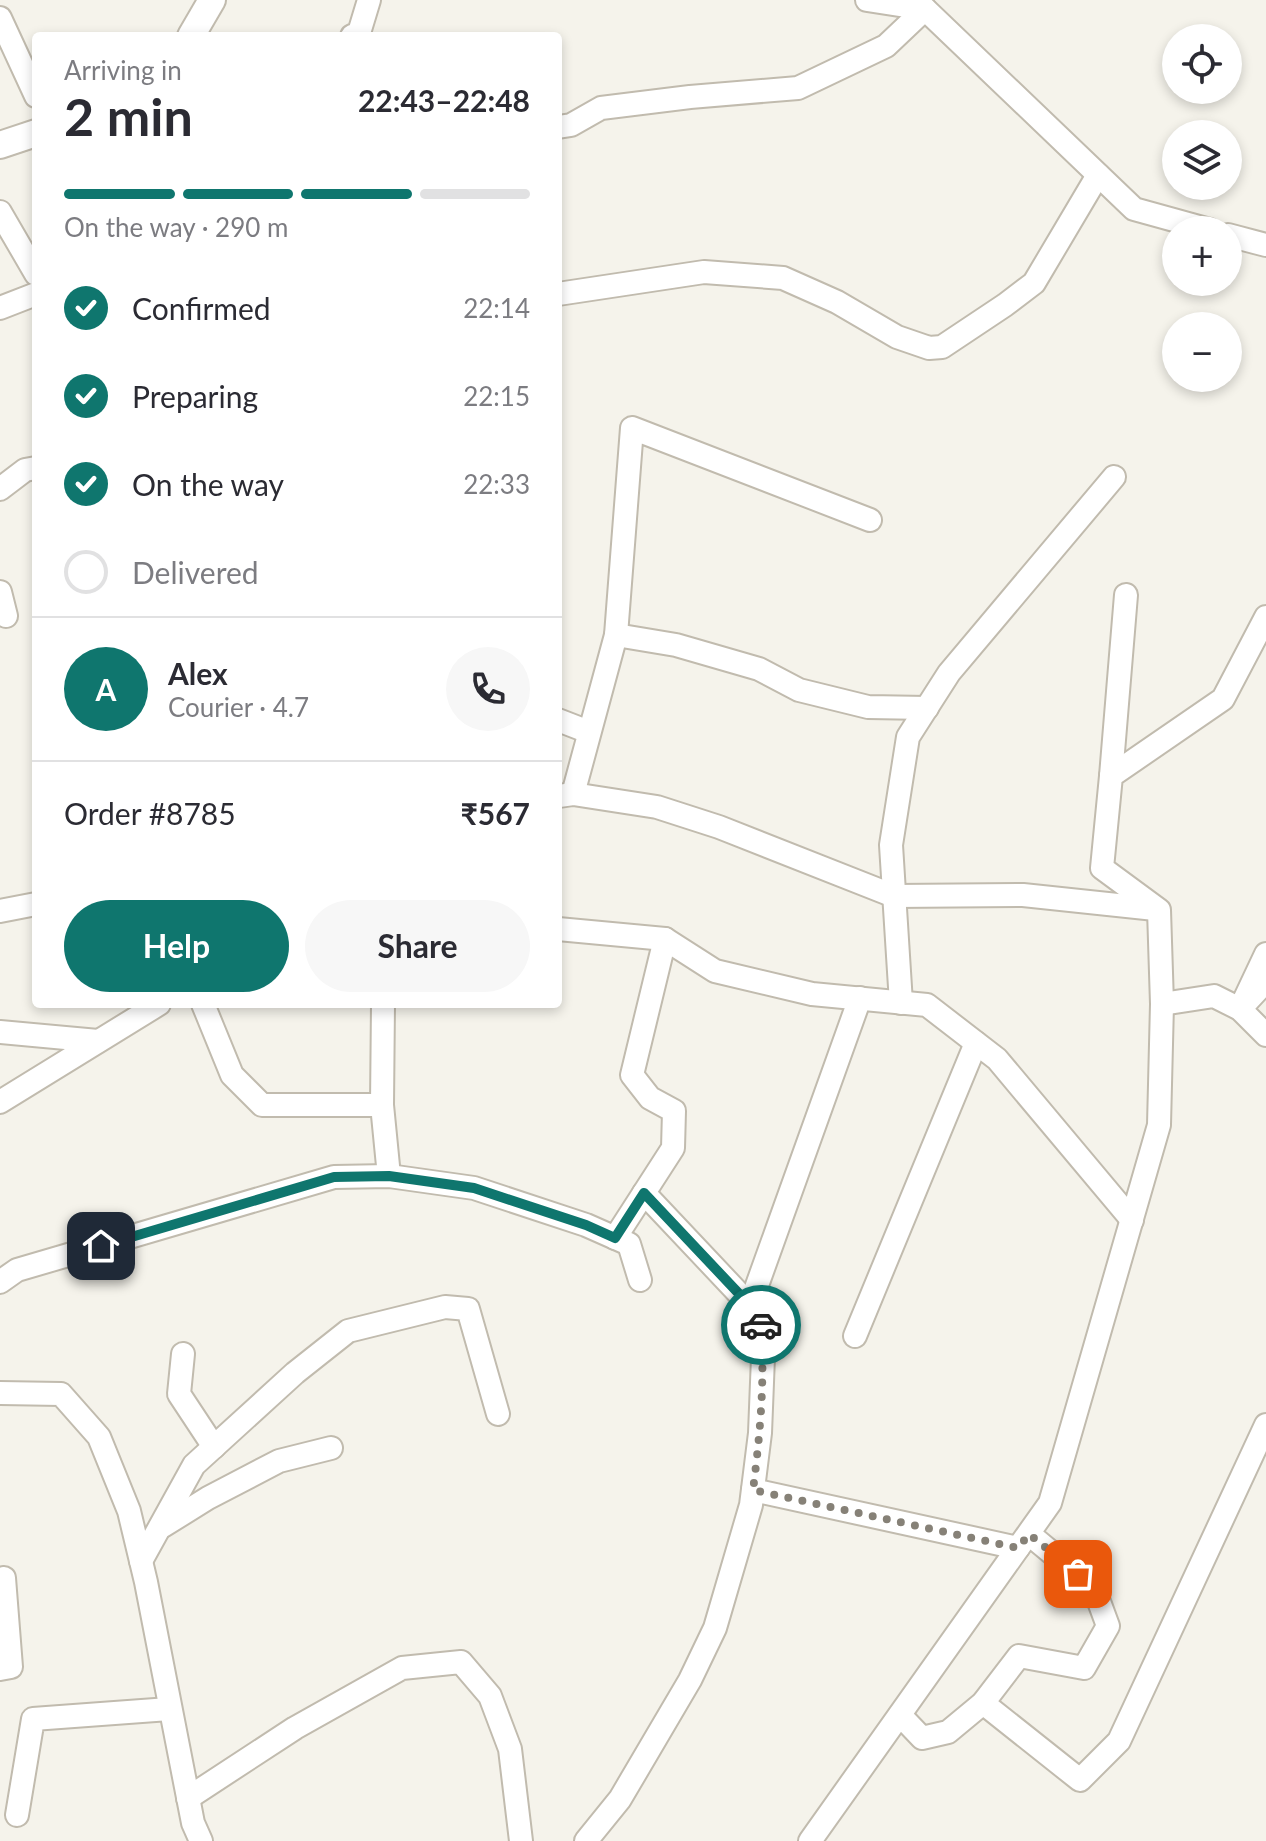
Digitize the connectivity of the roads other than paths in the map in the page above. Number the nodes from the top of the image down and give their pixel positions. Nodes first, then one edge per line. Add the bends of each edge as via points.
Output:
1 (212, 0) edge
2 (369, 0) edge
3 (872, 1) edge
4 (925, 9) junction
5 (0, 18) edge
6 (193, 32) edge
7 (359, 32) edge
8 (32, 87) edge
9 (562, 126) edge
10 (32, 134) edge
11 (0, 145) edge
12 (1098, 175) junction
13 (0, 212) edge
14 (1162, 217) edge
15 (1242, 239) edge
16 (1266, 245) edge
17 (32, 267) edge
18 (562, 293) edge
19 (32, 296) edge
20 (0, 308) edge
21 (32, 469) edge
22 (1114, 477) dead end
23 (0, 489) edge
24 (870, 520) dead end
25 (0, 592) edge
26 (1126, 595) dead end
27 (6, 616) dead end
28 (1266, 617) edge
29 (616, 635) junction
30 (927, 708) junction
31 (562, 722) edge
32 (589, 732) junction
33 (1111, 776) junction
34 (565, 795) edge
35 (894, 896) junction
36 (32, 905) edge
37 (1159, 910) junction
38 (0, 911) edge
39 (562, 929) edge
40 (665, 939) junction
41 (1266, 954) edge
42 (1266, 981) edge
43 (860, 998) junction
44 (901, 1003) junction
45 (1162, 1004) junction
46 (152, 1008) edge
47 (205, 1008) edge
48 (383, 1008) edge
49 (1240, 1009) junction
50 (0, 1032) edge
51 (1266, 1035) edge
52 (98, 1041) junction
53 (976, 1043) junction
54 (0, 1102) edge
55 (382, 1105) junction
56 (389, 1176) junction
57 (644, 1193) junction
58 (1132, 1220) junction
59 (615, 1238) junction
60 (640, 1280) dead end
61 (0, 1282) edge
62 (750, 1305) junction
63 (855, 1336) dead end
64 (183, 1354) dead end
65 (0, 1393) edge
66 (498, 1414) dead end
67 (1266, 1425) edge
68 (214, 1447) junction
69 (331, 1448) dead end
70 (753, 1490) junction
71 (158, 1529) junction
72 (1024, 1541) junction
73 (141, 1561) junction
74 (4, 1578) dead end
75 (0, 1669) edge
76 (983, 1703) junction
77 (169, 1709) junction
78 (900, 1715) junction
79 (188, 1798) junction
80 (17, 1815) dead end
81 (201, 1841) edge
82 (521, 1841) edge
83 (586, 1841) edge
84 (810, 1841) edge

1 - 6 street
2 - 7 street
3 - 4 street
4 - 9 street via 886,46 798,88 601,108
4 - 12 street
5 - 8 street
10 - 11 street
12 - 14 street via 1134,209
12 - 18 street via 1034,283 942,347 897,337 783,278 704,272
13 - 17 street
15 - 16 street
19 - 20 street
21 - 23 street
22 - 30 street via 949,673
24 - 29 street via 632,428
25 - 27 street
26 - 33 street
28 - 33 street via 1223,699
29 - 30 street via 676,645 759,669 799,690 868,707
29 - 32 street
30 - 35 street via 908,737 891,845
31 - 32 street
32 - 34 street
33 - 37 street via 1102,868
34 - 35 street via 657,807
35 - 37 street via 1023,895
35 - 44 street
36 - 38 street
37 - 45 street
39 - 40 street
40 - 43 street via 715,971 812,994
40 - 57 street via 632,1075 650,1098 674,1111 673,1148
41 - 49 street
42 - 49 street
43 - 44 street
43 - 62 street
44 - 53 street via 927,1005
45 - 49 street via 1214,996
45 - 58 street via 1159,1125
46 - 52 street
47 - 55 street via 232,1075 262,1105
48 - 55 street
49 - 51 street
50 - 52 street
52 - 54 street
53 - 58 street via 997,1059
53 - 63 street
55 - 56 street
56 - 59 street via 474,1188
56 - 61 street via 334,1177 17,1270
57 - 59 street
57 - 62 street
58 - 72 street via 1050,1503
59 - 60 street via 629,1244
62 - 70 street via 760,1316 763,1357
64 - 68 street via 179,1394
65 - 73 street via 61,1394 99,1437 129,1511
66 - 68 street via 468,1309 445,1307 348,1331
67 - 76 street via 1119,1741 1080,1780
68 - 71 street via 194,1465
69 - 71 street via 279,1461
70 - 72 street
70 - 83 street via 715,1628 620,1799
71 - 73 street
72 - 76 street via 1094,1588 1108,1626 1084,1668 1019,1656
72 - 78 street
73 - 77 street
74 - 75 street via 11,1667
76 - 78 street via 948,1732 922,1738
77 - 79 street
77 - 80 street via 33,1719
78 - 84 street
79 - 81 street
79 - 82 street via 295,1728 402,1668 461,1662 490,1696 510,1749

